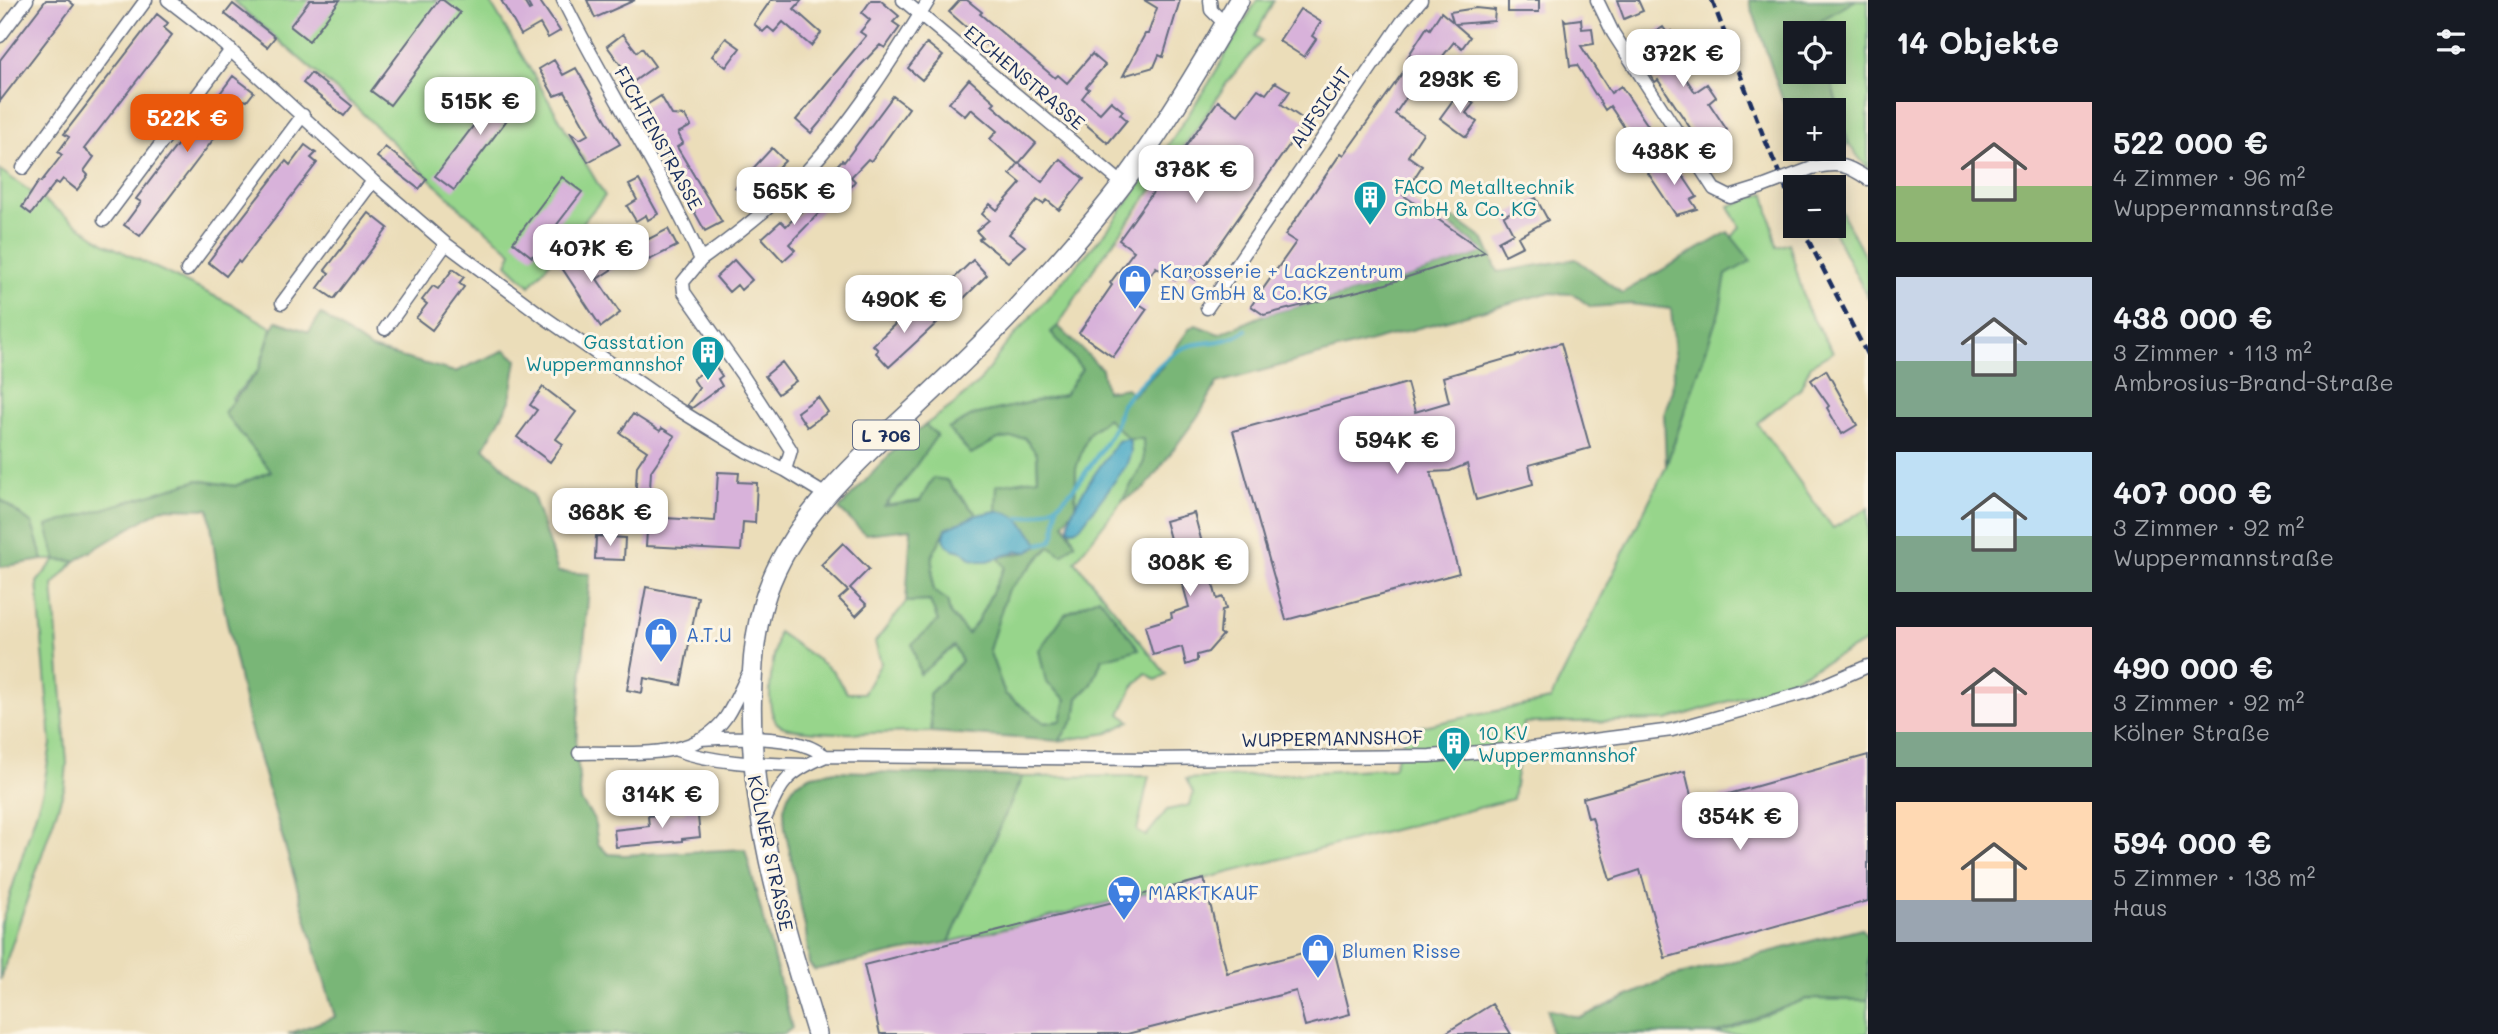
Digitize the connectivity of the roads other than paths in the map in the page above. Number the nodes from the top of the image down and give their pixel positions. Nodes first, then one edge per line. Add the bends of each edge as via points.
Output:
1 (27, 0) edge
2 (146, 0) edge
3 (168, 0) edge
4 (563, 0) edge
5 (903, 0) edge
6 (929, 0) edge
7 (1210, 0) edge
8 (1239, 0) edge
9 (1421, 0) edge
10 (1597, 0) edge
11 (920, 15) junction
12 (1226, 24) junction
13 (0, 36) edge
14 (231, 51) junction
15 (303, 115) junction
16 (23, 168) dead end
17 (1868, 179) edge
18 (373, 181) junction
19 (1123, 184) junction
20 (104, 220) dead end
21 (446, 244) junction
22 (701, 260) junction
23 (187, 270) dead end
24 (282, 303) dead end
25 (1207, 308) dead end
26 (385, 329) dead end
27 (785, 470) junction
28 (826, 495) junction
29 (753, 664) junction
30 (1868, 666) edge
31 (750, 739) junction
32 (699, 740) junction
33 (677, 750) junction
34 (579, 753) dead end
35 (826, 756) junction
36 (752, 762) junction
37 (805, 765) junction
38 (761, 826) junction
39 (817, 1034) edge

1 - 13 street
2 - 16 street
3 - 14 street
4 - 22 street, FICHTENSTRASSE
5 - 11 street, EICHENSTRASSE
6 - 11 street
7 - 12 street via 1211,10
8 - 12 main road, KÖLNER STRASSE / L 706
9 - 25 street, AUFSICHT
10 - 17 street, bridge via 1613,33 1714,189 1730,197 1833,163
11 - 19 street, EICHENSTRASSE
11 - 22 street via 863,99 803,174
12 - 19 main road, KÖLNER STRASSE / L 706
14 - 15 street
14 - 20 street
15 - 18 street
15 - 23 street
18 - 21 street
18 - 24 street
19 - 28 main road, KÖLNER STRASSE / L 706 via 970,356
21 - 26 street
21 - 27 street via 632,379 746,451
22 - 27 street via 683,282 684,292 790,450
27 - 28 street
28 - 29 main road, KÖLNER STRASSE / L 706 via 775,572 760,619
29 - 31 main road, KÖLNER STRASSE / L 706
29 - 32 street, WUPPERMANNSHOF via 724,719
30 - 35 street, WUPPERMANNSHOF via 1810,691 1672,730 1531,748 1430,756 1260,758
31 - 32 street, WUPPERMANNSHOF
31 - 35 street, WUPPERMANNSHOF via 805,745
31 - 36 main road, KÖLNER STRASSE / L 706
32 - 33 street, WUPPERMANNSHOF
33 - 34 street, WUPPERMANNSHOF
33 - 36 street, WUPPERMANNSHOF
35 - 37 street, WUPPERMANNSHOF
36 - 37 street, WUPPERMANNSHOF
36 - 38 main road, KÖLNER STRASSE / L 706
37 - 38 street, WUPPERMANNSHOF via 780,785
38 - 39 main road, KÖLNER STRASSE / L 706

